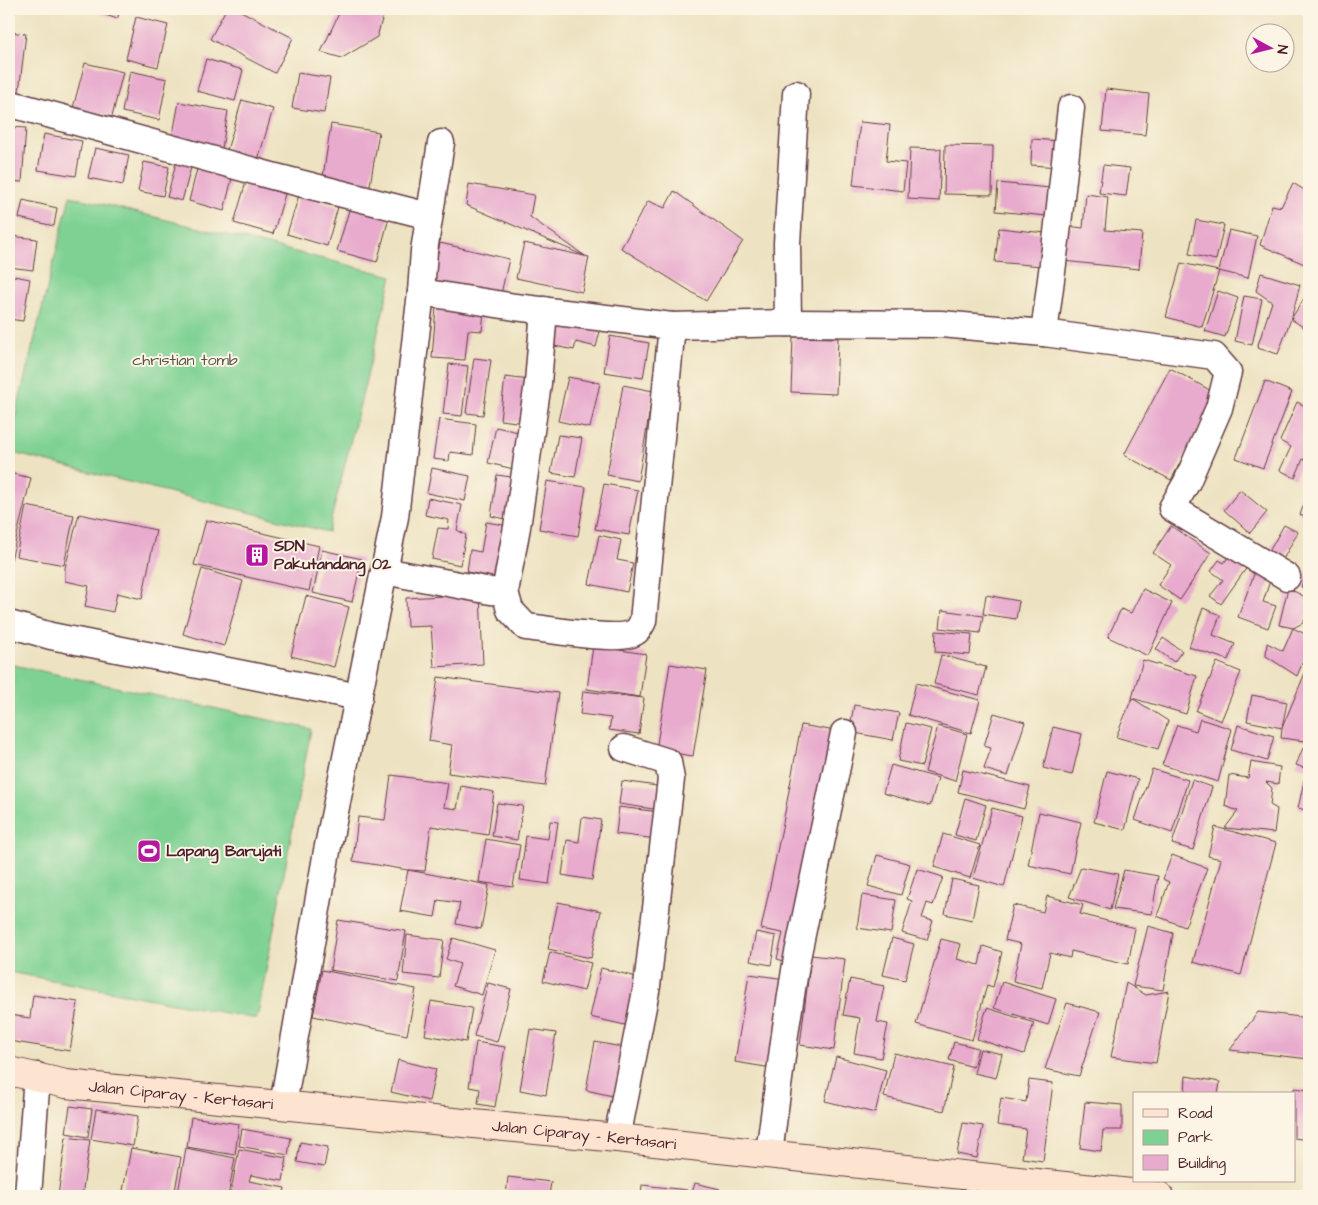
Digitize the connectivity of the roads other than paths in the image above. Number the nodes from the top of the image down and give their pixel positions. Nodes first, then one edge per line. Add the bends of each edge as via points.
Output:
1 (796, 94) dead end
2 (9, 105) edge
3 (1071, 108) dead end
4 (441, 143) dead end
5 (429, 216) junction
6 (422, 292) junction
7 (544, 310) junction
8 (788, 323) junction
9 (672, 326) junction
10 (1044, 333) junction
11 (384, 571) junction
12 (1286, 577) dead end
13 (505, 592) junction
14 (9, 624) edge
15 (359, 696) junction
16 (844, 733) dead end
17 (624, 748) dead end
18 (9, 1071) edge
19 (37, 1076) junction
20 (283, 1105) junction
21 (618, 1138) junction
22 (769, 1153) junction
23 (1122, 1194) edge
24 (28, 1196) edge
25 (1159, 1196) edge

1 - 8 street via 787,243
2 - 5 street
3 - 10 street
4 - 5 street
5 - 6 street
6 - 7 street
6 - 11 street via 395,517
7 - 9 street
7 - 13 street via 538,383
8 - 9 street
8 - 10 street via 941,324
9 - 13 street via 640,629 622,636 605,636 526,627 510,610
10 - 12 street via 1214,356 1228,372 1219,408 1187,482 1172,508
11 - 13 street
11 - 15 street
14 - 15 street via 51,636
15 - 20 street via 327,851
16 - 22 street via 797,958
17 - 21 street via 668,762 671,779 647,986
18 - 19 main road, Jalan Ciparay - Kertasari
19 - 20 main road, Jalan Ciparay - Kertasari via 66,1084
19 - 24 street
20 - 21 main road, Jalan Ciparay - Kertasari
21 - 22 main road, Jalan Ciparay - Kertasari
22 - 23 main road, Jalan Ciparay - Kertasari
23 - 25 main road, Jalan Ciparay - Kertasari

